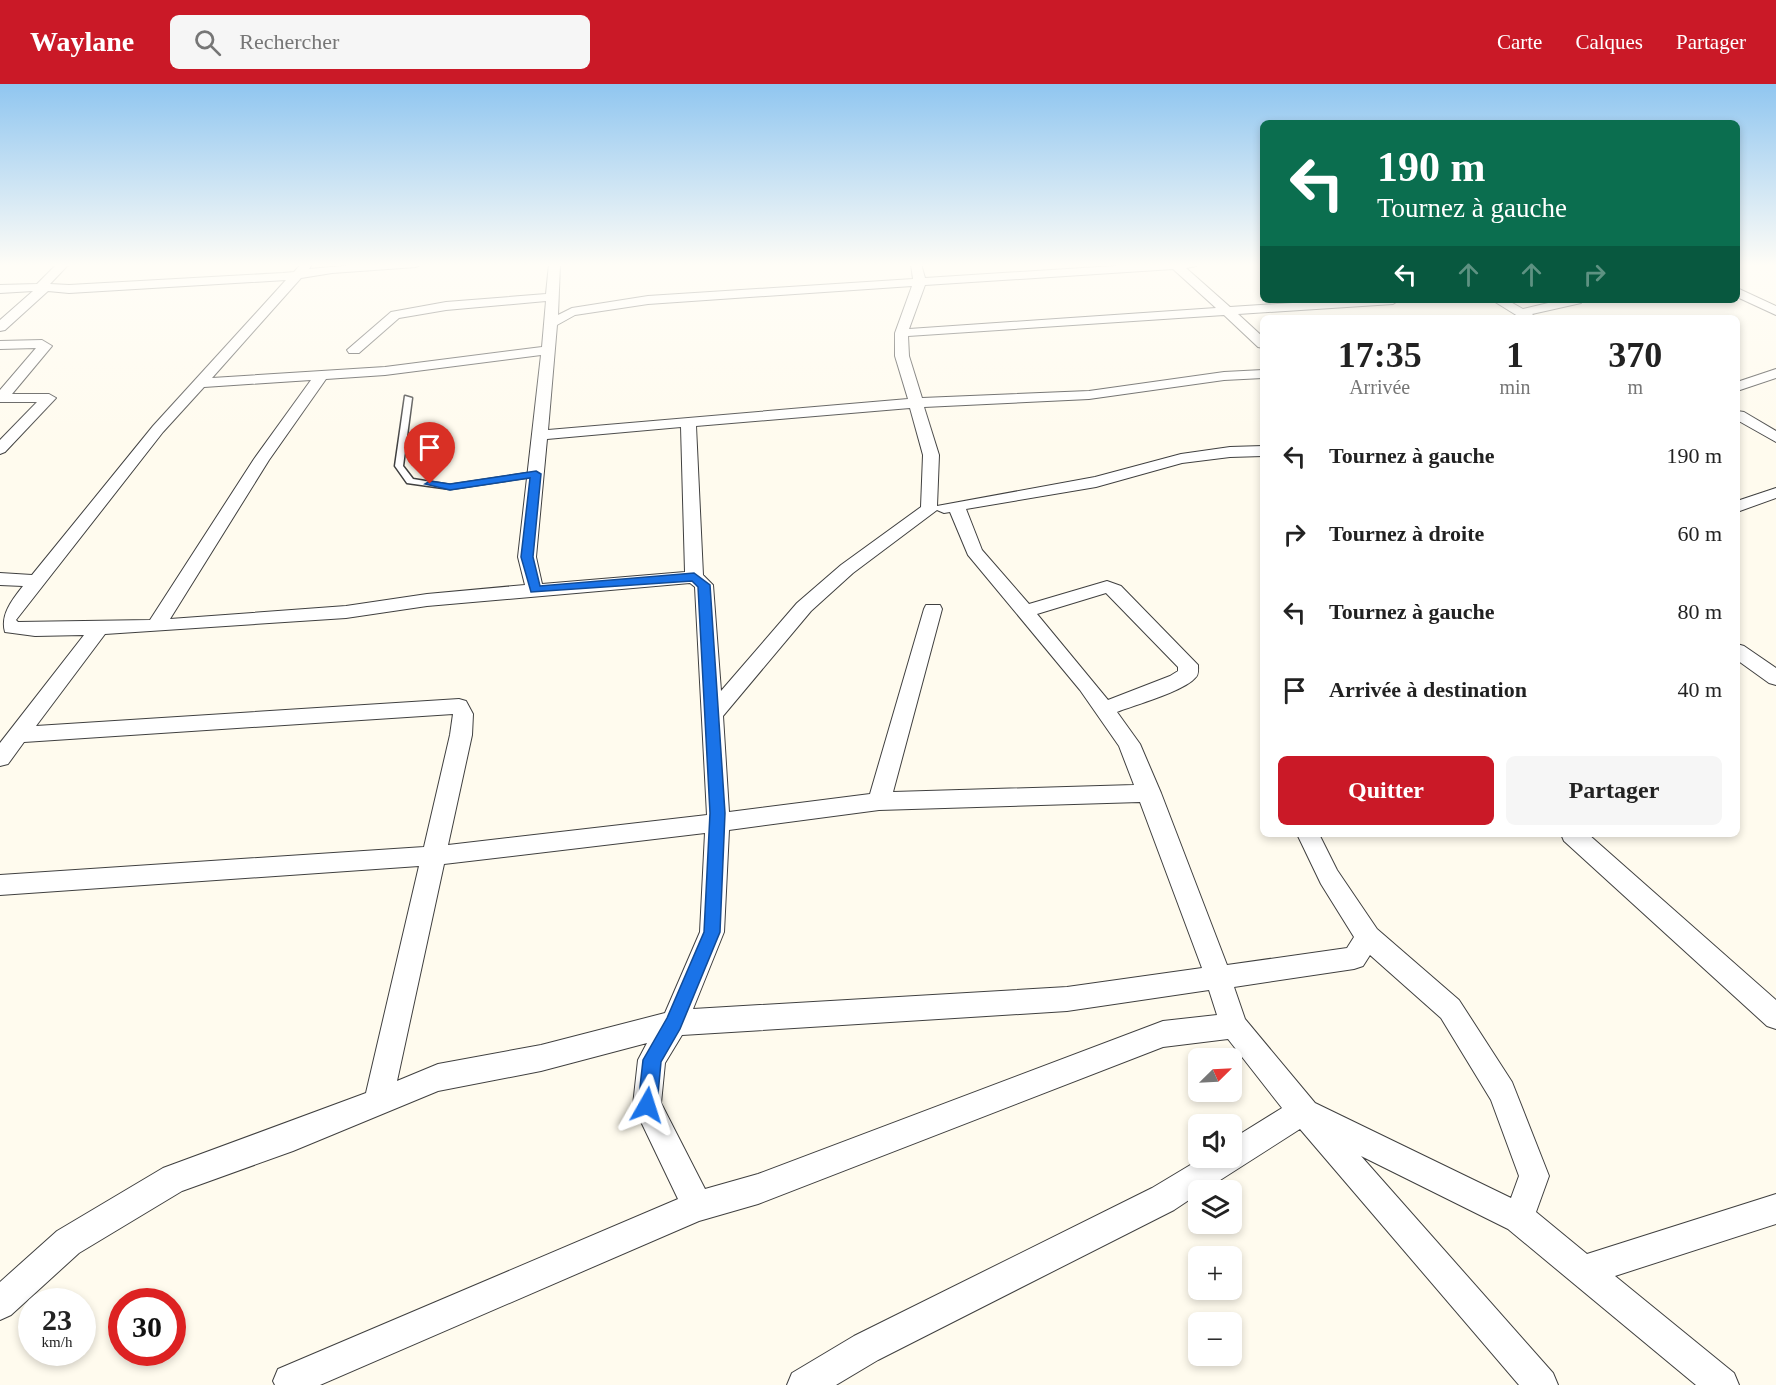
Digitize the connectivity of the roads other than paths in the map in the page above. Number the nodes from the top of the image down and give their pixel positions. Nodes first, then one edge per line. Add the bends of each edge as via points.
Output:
1 (252, 325) edge
2 (384, 325) edge
3 (551, 325) edge
4 (903, 325) edge
5 (1023, 325) edge
6 (1241, 325) edge
7 (901, 333) junction
8 (1260, 341) edge
9 (0, 345) edge
10 (354, 350) dead end
11 (549, 350) junction
12 (1776, 373) edge
13 (1260, 374) edge
14 (322, 375) junction
15 (200, 382) junction
16 (1740, 386) edge
17 (408, 398) dead end
18 (916, 404) junction
19 (1740, 416) edge
20 (1740, 416) edge
21 (688, 423) junction
22 (1776, 427) edge
23 (540, 435) junction
24 (1776, 437) edge
25 (0, 449) edge
26 (1260, 451) edge
27 (536, 474) junction
28 (1776, 493) edge
29 (1740, 506) edge
30 (957, 508) junction
31 (929, 509) junction
32 (694, 577) junction
33 (0, 579) edge
34 (35, 581) junction
35 (536, 590) junction
36 (933, 609) dead end
37 (1024, 612) junction
38 (156, 626) junction
39 (99, 628) junction
40 (1740, 653) edge
41 (1776, 678) edge
42 (1104, 709) junction
43 (713, 714) junction
44 (17, 735) junction
45 (0, 758) edge
46 (1150, 793) junction
47 (879, 801) junction
48 (717, 824) junction
49 (1309, 837) edge
50 (1575, 837) edge
51 (433, 856) junction
52 (0, 885) edge
53 (1368, 937) junction
54 (1219, 979) junction
55 (1776, 1017) edge
56 (674, 1023) junction
57 (1234, 1026) junction
58 (378, 1102) junction
59 (1303, 1111) junction
60 (1242, 1149) edge
61 (1212, 1168) edge
62 (698, 1206) junction
63 (1776, 1209) edge
64 (1519, 1218) junction
65 (1583, 1271) junction
66 (0, 1304) edge
67 (290, 1381) dead end
68 (804, 1385) edge
69 (1541, 1385) edge
70 (1722, 1385) edge

1 - 15 street
2 - 10 street
3 - 11 street
4 - 7 street
5 - 7 street
6 - 8 street
7 - 18 street via 902,356
9 - 25 street via 45,346 3,398 49,398
11 - 14 street
11 - 23 street
12 - 16 street
13 - 18 street via 1089,395
14 - 15 street
14 - 38 street via 262,459
15 - 34 street
17 - 27 lane via 399,466 410,481 450,487
18 - 21 street
18 - 31 street via 931,455
19 - 22 street
20 - 24 street
21 - 23 street
21 - 32 street
23 - 27 street
26 - 30 street via 1181,459 1096,482
27 - 35 street via 527,557
28 - 29 street
30 - 31 street
30 - 37 street via 974,551
31 - 43 street via 847,569 804,607
32 - 35 street
32 - 43 street via 704,585
33 - 34 street
34 - 39 street via 6,620 12,628
35 - 38 street via 346,612
36 - 47 street
37 - 42 street
37 - 42 street via 1107,587 1115,590 1188,665 1188,674 1177,681
38 - 39 street
39 - 44 street
40 - 41 street
42 - 46 street via 1129,744
43 - 48 street
44 - 45 street
44 - 51 street via 459,706 463,714 460,735
46 - 47 street
46 - 54 street
47 - 48 street
48 - 51 street
48 - 56 street via 712,932
49 - 53 street via 1329,877
50 - 55 street
51 - 52 street
51 - 58 street
53 - 54 street via 1354,958
53 - 64 street via 1450,1008 1502,1092 1534,1176
54 - 56 street via 1067,999
54 - 57 street
56 - 58 street via 541,1058 438,1078
56 - 62 street via 652,1060 647,1105
57 - 59 street
57 - 62 street via 1163,1034 769,1184
58 - 66 street via 174,1179 68,1242
59 - 60 street
59 - 64 street
59 - 69 street
61 - 68 street via 1163,1199 866,1348
62 - 67 street
63 - 65 street
64 - 65 street
65 - 70 street

